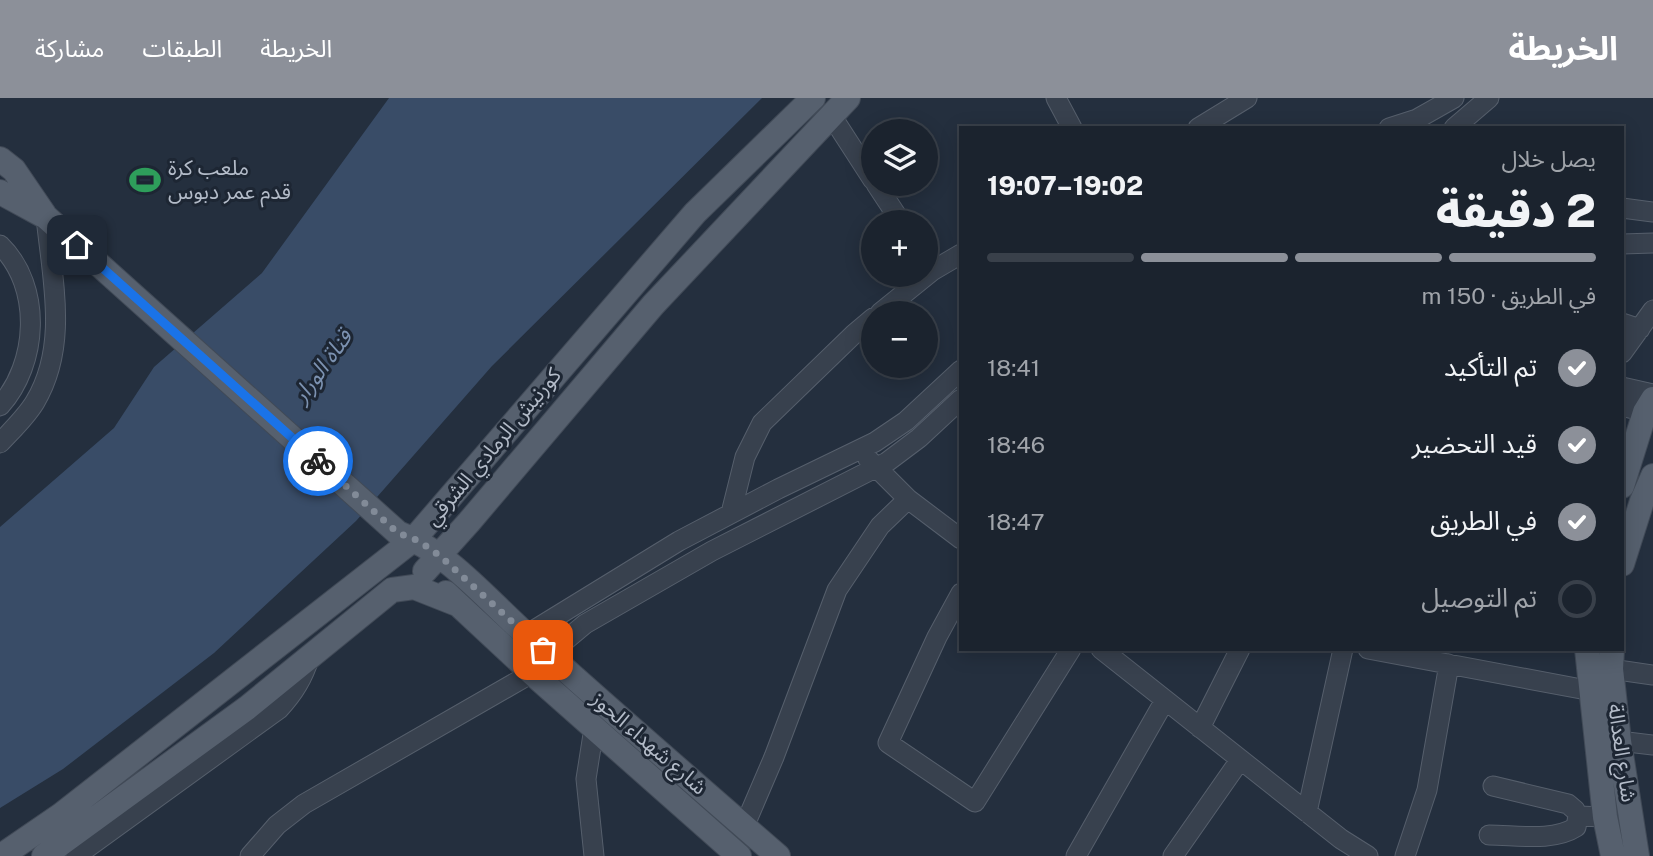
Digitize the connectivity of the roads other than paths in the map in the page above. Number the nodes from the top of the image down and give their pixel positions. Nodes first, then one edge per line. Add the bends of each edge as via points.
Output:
1 (813, 98) edge
2 (1056, 98) edge
3 (1247, 98) edge
4 (1454, 98) edge
5 (1489, 98) edge
6 (840, 107) edge
7 (1071, 126) edge
8 (1201, 126) edge
9 (1395, 126) edge
10 (1457, 126) edge
11 (861, 153) edge
12 (0, 159) edge
13 (0, 192) edge
14 (1624, 208) edge
15 (1653, 212) edge
16 (46, 217) junction
17 (1653, 243) edge
18 (1624, 244) edge
19 (0, 245) edge
20 (959, 255) edge
21 (938, 263) edge
22 (907, 287) edge
23 (893, 301) edge
24 (1653, 310) edge
25 (1631, 326) edge
26 (861, 328) edge
27 (1624, 347) edge
28 (959, 372) edge
29 (1624, 389) edge
30 (959, 402) edge
31 (1643, 403) edge
32 (0, 406) edge
33 (0, 443) edge
34 (861, 450) junction
35 (875, 468) junction
36 (1653, 476) edge
37 (1624, 478) edge
38 (908, 499) junction
39 (731, 513) junction
40 (469, 522) junction
41 (959, 537) edge
42 (406, 539) junction
43 (1624, 558) edge
44 (433, 564) junction
45 (473, 585) junction
46 (959, 597) edge
47 (457, 604) junction
48 (325, 607) junction
49 (343, 628) junction
50 (526, 635) junction
51 (1070, 651) edge
52 (1104, 651) edge
53 (1239, 651) edge
54 (1343, 651) edge
55 (1379, 651) edge
56 (1587, 651) edge
57 (310, 656) junction
58 (1612, 659) edge
59 (540, 664) junction
60 (1449, 664) junction
61 (1650, 669) edge
62 (1592, 691) junction
63 (1165, 700) junction
64 (594, 728) junction
65 (1200, 728) junction
66 (1619, 741) junction
67 (1653, 746) edge
68 (1240, 760) junction
69 (1493, 786) dead end
70 (1307, 812) junction
71 (1578, 816) junction
72 (1605, 817) junction
73 (744, 827) junction
74 (1489, 835) dead end
75 (1, 856) edge
76 (44, 856) edge
77 (76, 856) edge
78 (250, 856) edge
79 (594, 856) edge
80 (739, 856) edge
81 (778, 856) edge
82 (1076, 856) edge
83 (1172, 856) edge
84 (1368, 856) edge
85 (1405, 856) edge
86 (1613, 856) edge
87 (1637, 856) edge

1 - 42 main road, كورنيش الرمادي الشرقي via 695,213
2 - 7 street
3 - 8 street
4 - 9 street
5 - 10 street
6 - 11 street
6 - 40 main road, كورنيش الرمادي الشرقي via 653,305
12 - 16 main road via 15,170
13 - 16 main road
14 - 15 street
16 - 33 street via 56,338 52,361 34,404
16 - 42 main road, شارع شهداء الحوز
17 - 18 street
19 - 32 street via 18,270 26,292 30,336 20,378
20 - 21 street
22 - 23 street
24 - 25 street
25 - 27 street
26 - 39 street via 762,423 745,457
28 - 34 street via 906,421
29 - 31 street
30 - 35 street via 909,447
31 - 37 main road
34 - 35 street
34 - 39 street
35 - 38 street
35 - 59 street via 712,551 585,624
36 - 43 main road
38 - 41 street
38 - 73 street via 880,526 837,590
39 - 50 street
40 - 44 main road, كورنيش الرمادي الشرقي
40 - 45 main road via 461,559
42 - 44 main road, شارع شهداء الحوز
42 - 48 main road, كورنيش الرمادي الشرقي
44 - 45 main road, شارع شهداء الحوز
44 - 47 main road, شارع شهداء الحوز
45 - 50 main road, شارع شهداء الحوز
46 - 51 street via 888,743 975,802
47 - 49 main road via 421,588 402,587
47 - 59 main road, شارع شهداء الحوز
48 - 49 main road
48 - 75 main road, كورنيش الرمادي الشرقي via 61,815
49 - 57 main road
50 - 59 main road, شارع شهداء الحوز
52 - 63 street
53 - 65 street
54 - 70 street
55 - 60 street
56 - 62 main road, شارع العدالة
57 - 76 main road via 247,708
57 - 77 street via 304,676 279,709
58 - 61 street
58 - 66 main road, شارع العدالة
59 - 64 main road, شارع شهداء الحوز
59 - 73 main road, شارع شهداء الحوز
59 - 78 street via 304,804 277,825
60 - 62 street
60 - 85 street via 1427,790
62 - 72 main road, شارع العدالة
63 - 65 street
63 - 82 street
64 - 79 street via 586,779
64 - 80 main road, شارع شهداء الحوز
65 - 68 street
66 - 67 street
66 - 87 main road, شارع العدالة
68 - 70 street
68 - 83 street
69 - 71 street via 1568,804
70 - 84 street
71 - 72 street
71 - 74 street via 1576,827 1567,833
72 - 86 main road, شارع العدالة
73 - 81 main road, شارع شهداء الحوز

